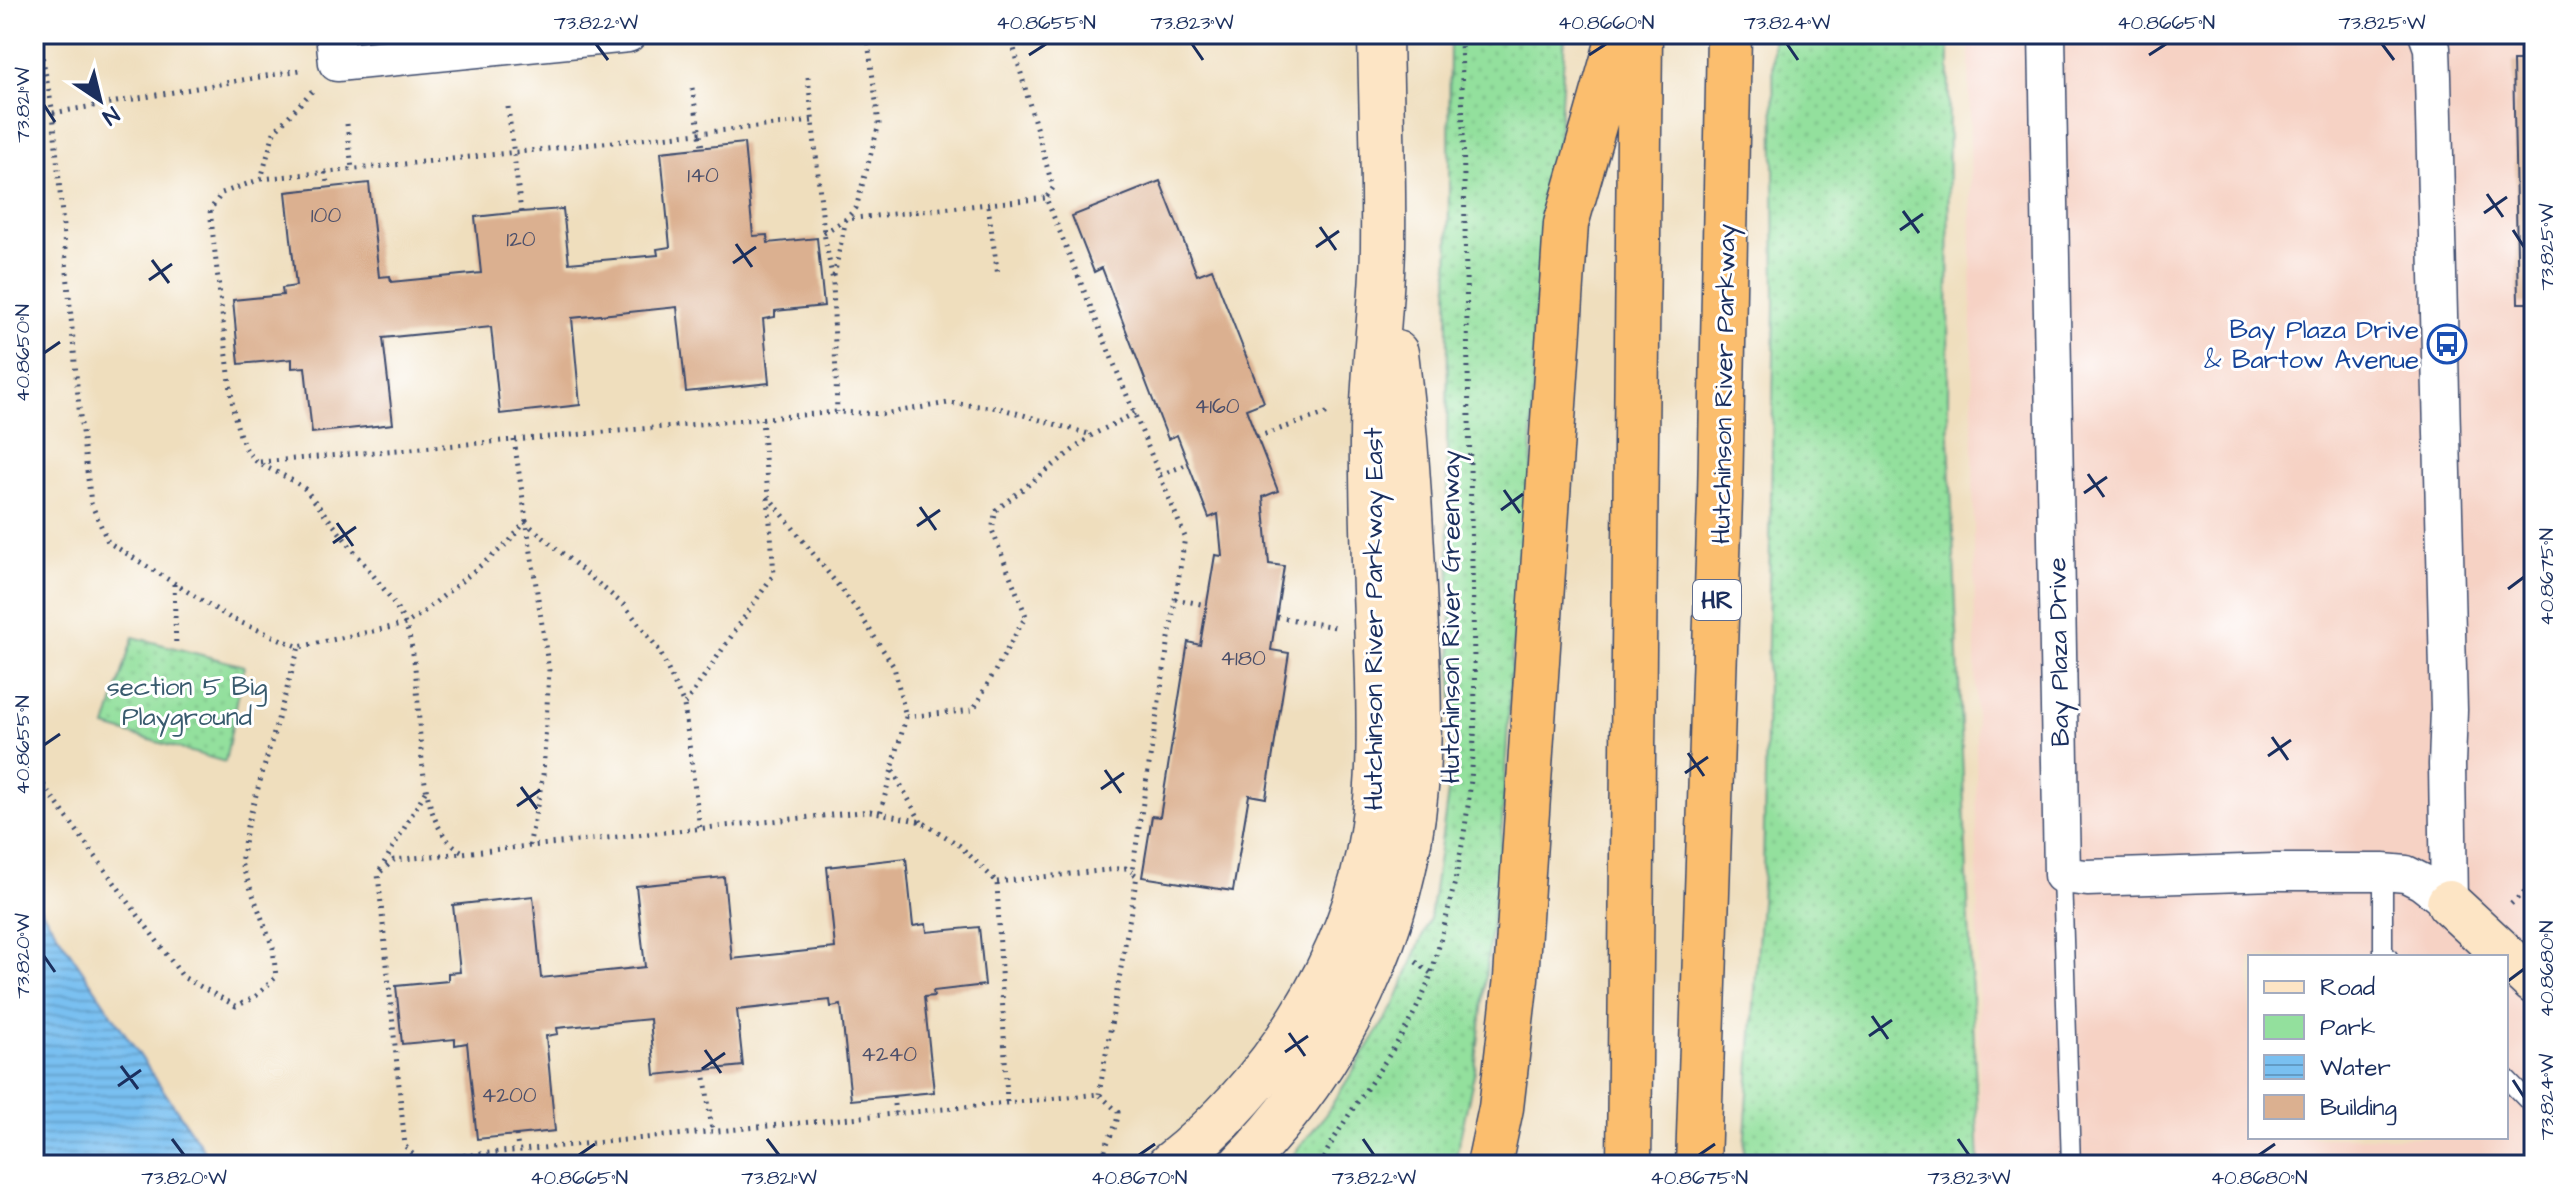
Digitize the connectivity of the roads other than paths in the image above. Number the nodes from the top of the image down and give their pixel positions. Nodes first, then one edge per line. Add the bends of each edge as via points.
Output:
1 (628, 34) edge
2 (1380, 34) edge
3 (1620, 34) edge
4 (1640, 34) edge
5 (1729, 34) edge
6 (2047, 34) edge
7 (2427, 34) edge
8 (336, 49) edge
9 (1383, 247) junction
10 (2383, 872) junction
11 (2062, 875) junction
12 (2449, 903) junction
13 (2386, 955) edge
14 (2505, 955) edge
15 (2508, 958) edge
16 (2534, 982) edge
17 (2508, 1080) edge
18 (2534, 1107) edge
19 (1169, 1165) edge
20 (1241, 1165) edge
21 (1489, 1165) edge
22 (1629, 1165) edge
23 (1698, 1165) edge
24 (2071, 1165) edge

1 - 8 street
2 - 9 street, Hutchinson River Parkway East
3 - 21 highway via 1566,224 1516,978
4 - 22 highway
5 - 23 highway, Hutchinson River Parkway / HR via 1720,513
6 - 11 street, Bay Plaza Drive
7 - 12 street via 2433,77 2449,683
9 - 19 street, Hutchinson River Parkway East via 1371,437 1378,752 1372,831 1354,907 1303,1014 1230,1109
9 - 20 street, Hutchinson River Parkway East via 1406,427 1419,718 1413,821 1399,894 1363,991 1307,1088
10 - 11 street
10 - 12 street via 2406,874
10 - 13 lane
11 - 24 lane
12 - 14 street
15 - 16 street
17 - 18 lane

